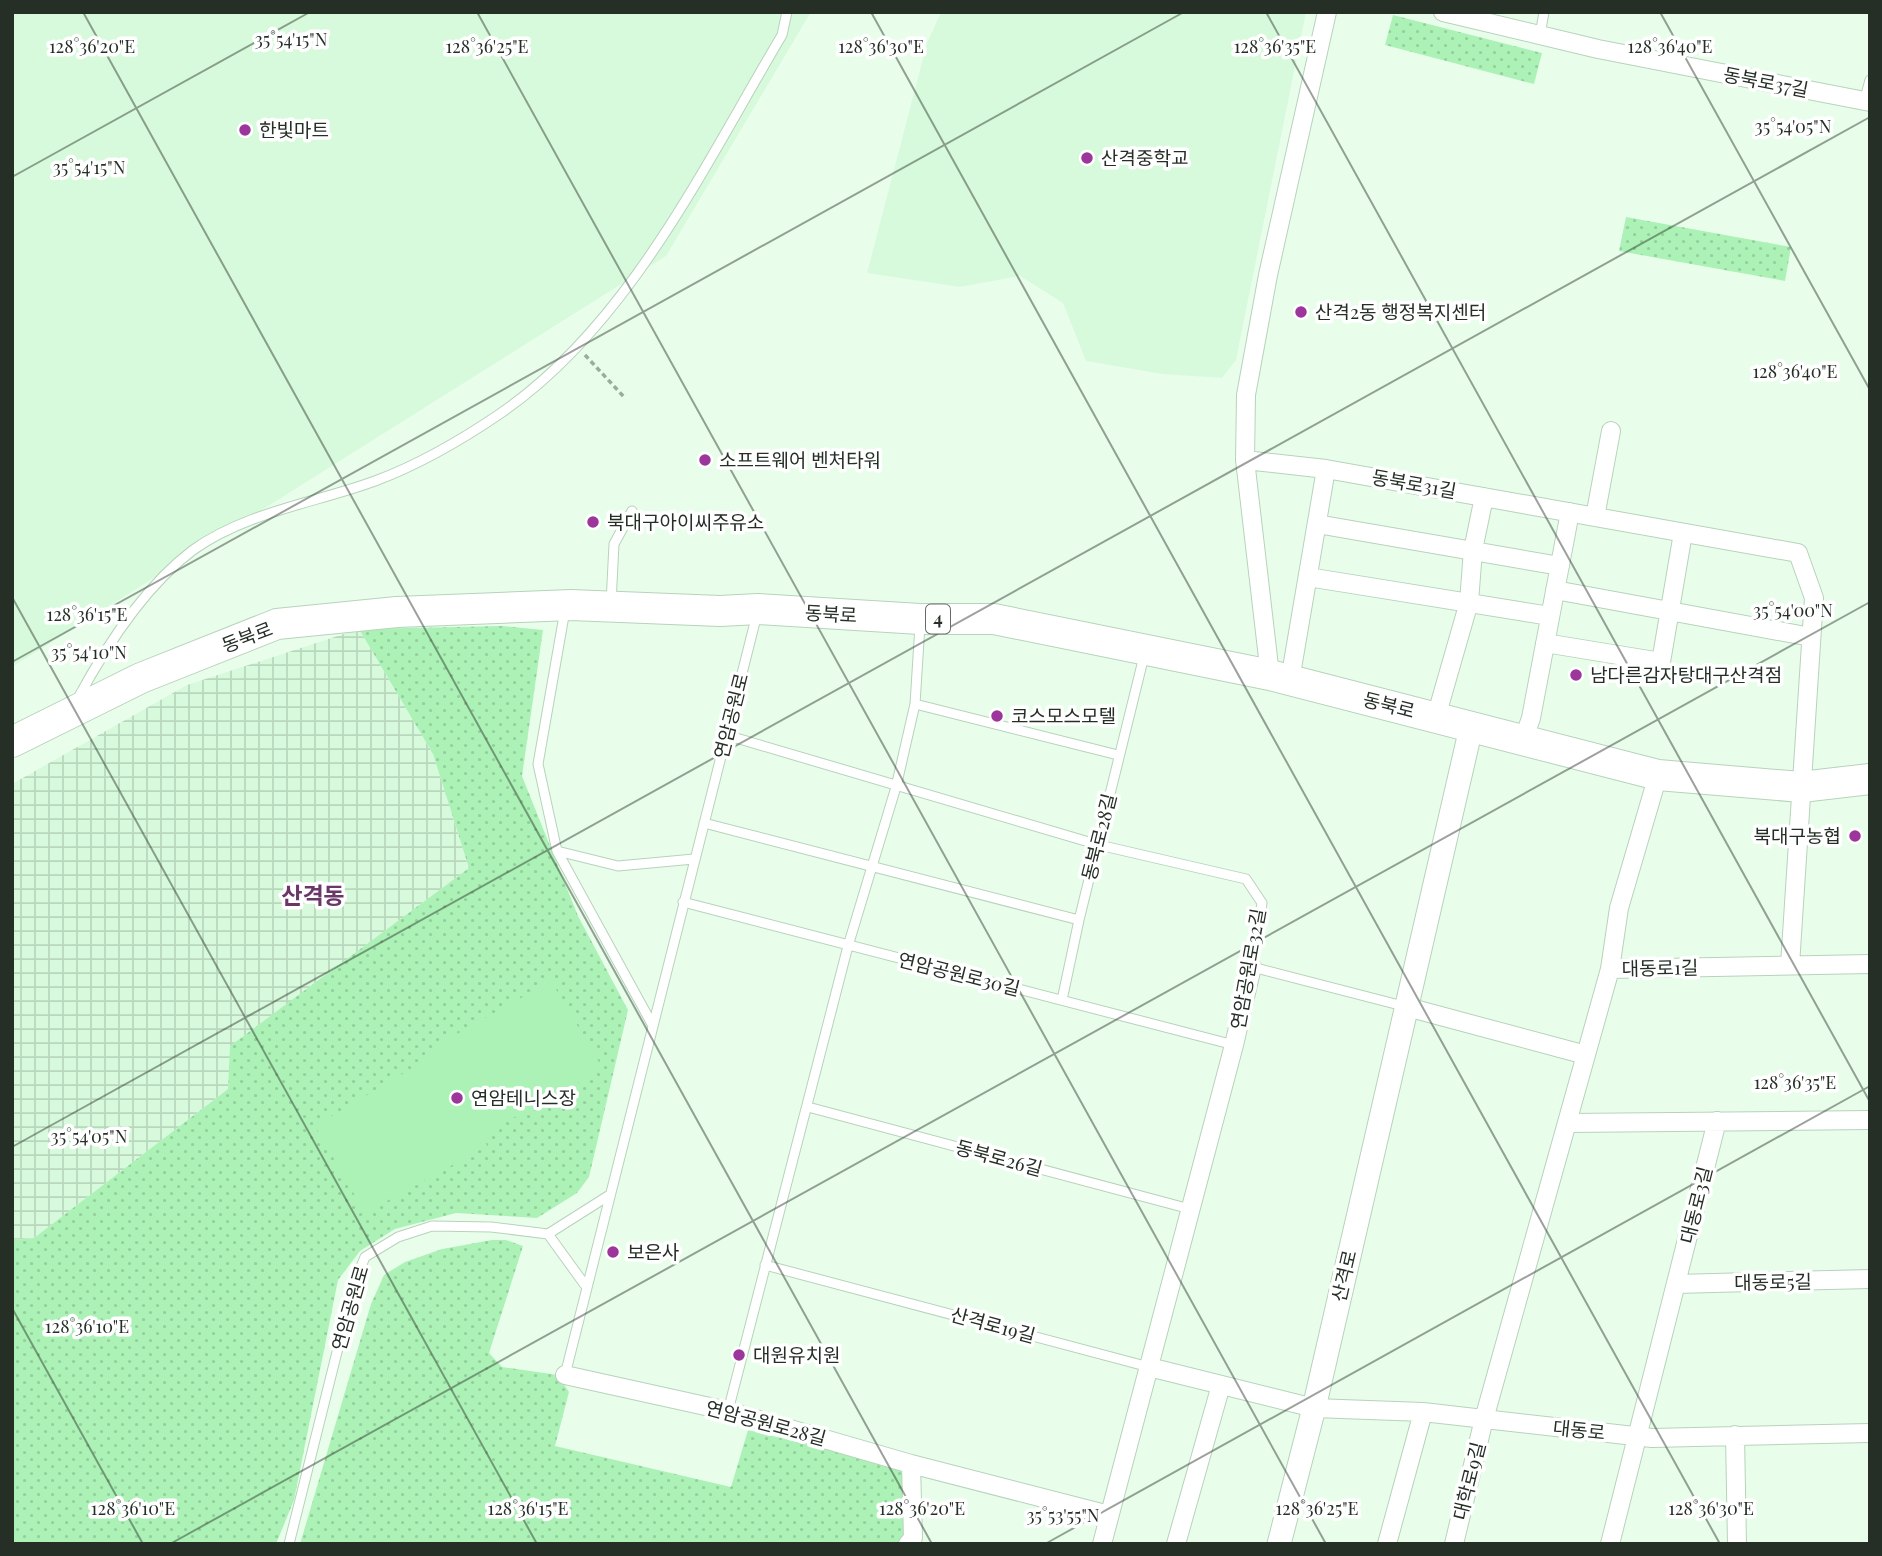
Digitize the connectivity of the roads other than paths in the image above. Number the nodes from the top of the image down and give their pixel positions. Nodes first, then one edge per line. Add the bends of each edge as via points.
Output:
1 (787, 12) edge
2 (1327, 12) edge
3 (1443, 12) edge
4 (1544, 12) edge
5 (1540, 36) junction
6 (1870, 80) edge
7 (1867, 102) edge
8 (1611, 431) dead end
9 (1245, 460) junction
10 (1326, 469) junction
11 (1484, 497) junction
12 (632, 512) dead end
13 (1570, 513) junction
14 (1595, 517) junction
15 (1317, 524) junction
16 (1683, 533) junction
17 (1473, 550) junction
18 (1560, 566) junction
19 (1308, 577) junction
20 (1555, 590) junction
21 (1469, 602) junction
22 (566, 605) junction
23 (611, 607) junction
24 (758, 609) junction
25 (1672, 612) junction
26 (1550, 616) junction
27 (920, 619) junction
28 (1811, 637) junction
29 (1545, 643) junction
30 (1145, 651) junction
31 (1280, 678) junction
32 (915, 704) junction
33 (70, 713) junction
34 (1436, 717) junction
35 (1471, 728) junction
36 (726, 735) junction
37 (1523, 741) junction
38 (12, 742) edge
39 (1118, 755) junction
40 (1658, 775) junction
41 (1870, 779) edge
42 (897, 787) junction
43 (1801, 787) junction
44 (704, 823) junction
45 (1098, 845) junction
46 (557, 851) junction
47 (694, 859) junction
48 (873, 866) junction
49 (683, 902) junction
50 (1079, 920) junction
51 (848, 946) junction
52 (1870, 964) edge
53 (1790, 965) junction
54 (1252, 967) junction
55 (1610, 969) junction
56 (1062, 1000) junction
57 (1407, 1007) junction
58 (652, 1024) junction
59 (1234, 1045) junction
60 (1586, 1055) junction
61 (808, 1107) junction
62 (1870, 1120) edge
63 (1717, 1122) junction
64 (1567, 1123) junction
65 (608, 1196) junction
66 (1190, 1209) junction
67 (599, 1232) joint
68 (548, 1234) junction
69 (765, 1265) junction
70 (1870, 1279) edge
71 (1676, 1284) junction
72 (585, 1285) junction
73 (1149, 1367) junction
74 (565, 1376) joint
75 (1221, 1385) junction
76 (1314, 1408) junction
77 (729, 1410) junction
78 (1423, 1412) junction
79 (1485, 1419) junction
80 (1870, 1433) edge
81 (1735, 1435) junction
82 (1638, 1436) junction
83 (911, 1464) junction
84 (1109, 1515) junction
85 (289, 1544) edge
86 (908, 1544) edge
87 (1102, 1544) edge
88 (1176, 1544) edge
89 (1279, 1544) edge
90 (1387, 1544) edge
91 (1454, 1544) edge
92 (1610, 1544) edge
93 (1737, 1544) edge

1 - 33 lane via 782,35 661,239 579,348 501,413 438,450 377,480 239,525 193,551 103,650
2 - 9 street via 1245,395
3 - 5 street, 동북로37길
4 - 5 lane
5 - 7 street, 동북로37길
6 - 7 lane
8 - 14 street
9 - 10 street, 동북로31길
9 - 31 street
10 - 11 street, 동북로31길
10 - 15 street
11 - 13 street, 동북로31길
11 - 17 street
12 - 23 lane via 614,544
13 - 14 street, 동북로31길
13 - 18 street
14 - 16 street, 동북로31길
15 - 17 street
15 - 19 street
16 - 25 street
16 - 28 street, 동북로31길 via 1798,553 1814,598
17 - 18 street
17 - 21 street
18 - 20 street
19 - 21 street
19 - 31 street
20 - 25 street
20 - 26 street
21 - 26 street
21 - 34 street
22 - 23 main road, 동북로 / 4
22 - 33 main road, 동북로 / 4 via 397,612 278,624 141,678
22 - 46 lane via 538,764
23 - 24 main road, 동북로 / 4
24 - 27 main road, 동북로 / 4
24 - 36 lane, 연암공원로
25 - 28 street
25 - 29 street via 1661,662
26 - 29 street
27 - 30 main road, 동북로 / 4 via 994,619
27 - 32 lane
28 - 43 street, 동북로31길
29 - 37 street
30 - 31 main road, 동북로 / 4
30 - 39 lane, 동북로28길
31 - 34 main road, 동북로 / 4
32 - 39 lane
32 - 42 lane
33 - 38 main road, 동북로 / 4
34 - 35 main road, 동북로 / 4
35 - 37 main road, 동북로 / 4
35 - 57 street, 산격로
36 - 42 lane, 연암공원로32길
36 - 44 lane, 연암공원로
37 - 40 main road, 동북로 / 4
39 - 45 lane, 동북로28길
40 - 43 main road, 동북로 / 4
40 - 55 street via 1619,908
41 - 43 main road, 동북로 / 4
42 - 45 lane, 연암공원로32길
42 - 48 lane
43 - 53 street
44 - 47 lane, 연암공원로
44 - 48 lane
45 - 50 lane, 동북로28길
45 - 54 lane, 연암공원로32길 via 1245,879 1262,904
46 - 47 lane via 618,866
46 - 58 lane
47 - 49 lane, 연암공원로
48 - 50 lane
48 - 51 lane
49 - 51 lane, 연암공원로30길
49 - 58 lane, 연암공원로
50 - 56 lane, 동북로28길
51 - 56 lane, 연암공원로30길
51 - 61 lane
52 - 53 street, 대동로1길
53 - 55 street, 대동로1길
54 - 57 lane
54 - 59 street, 연암공원로32길
55 - 60 street, 대동로1길
56 - 59 lane, 연암공원로30길
57 - 60 street
57 - 76 street, 산격로
58 - 65 lane, 연암공원로
59 - 66 street, 연암공원로32길
60 - 64 street, 대동로1길
61 - 66 lane, 동북로26길
61 - 69 lane
62 - 63 street
63 - 64 street
63 - 71 street, 대동로3길
64 - 79 street, 대동로1길
65 - 67 lane, 연암공원로
65 - 68 lane
66 - 73 street, 연암공원로32길
67 - 72 lane, 연암공원로28길
68 - 72 lane
68 - 85 lane, 연암공원로 via 432,1226 398,1237 365,1256
69 - 73 lane, 산격로19길
69 - 77 lane
70 - 71 street, 대동로5길
71 - 82 street, 대동로3길
72 - 74 lane, 연암공원로28길
73 - 75 street, 산격로19길
73 - 84 street, 연암공원로32길
74 - 77 street, 연암공원로28길
75 - 76 street, 산격로19길
75 - 88 street
76 - 78 street, 대동로
76 - 89 street, 산격로
77 - 83 street, 연암공원로28길
78 - 79 street, 대동로
78 - 90 street
79 - 82 street, 대동로
79 - 91 street, 대학로9길
80 - 81 street, 대동로
81 - 82 street, 대동로
81 - 93 street
82 - 92 street, 대동로3길
83 - 84 street, 연암공원로28길
83 - 86 street via 913,1538
84 - 87 street, 연암공원로32길

